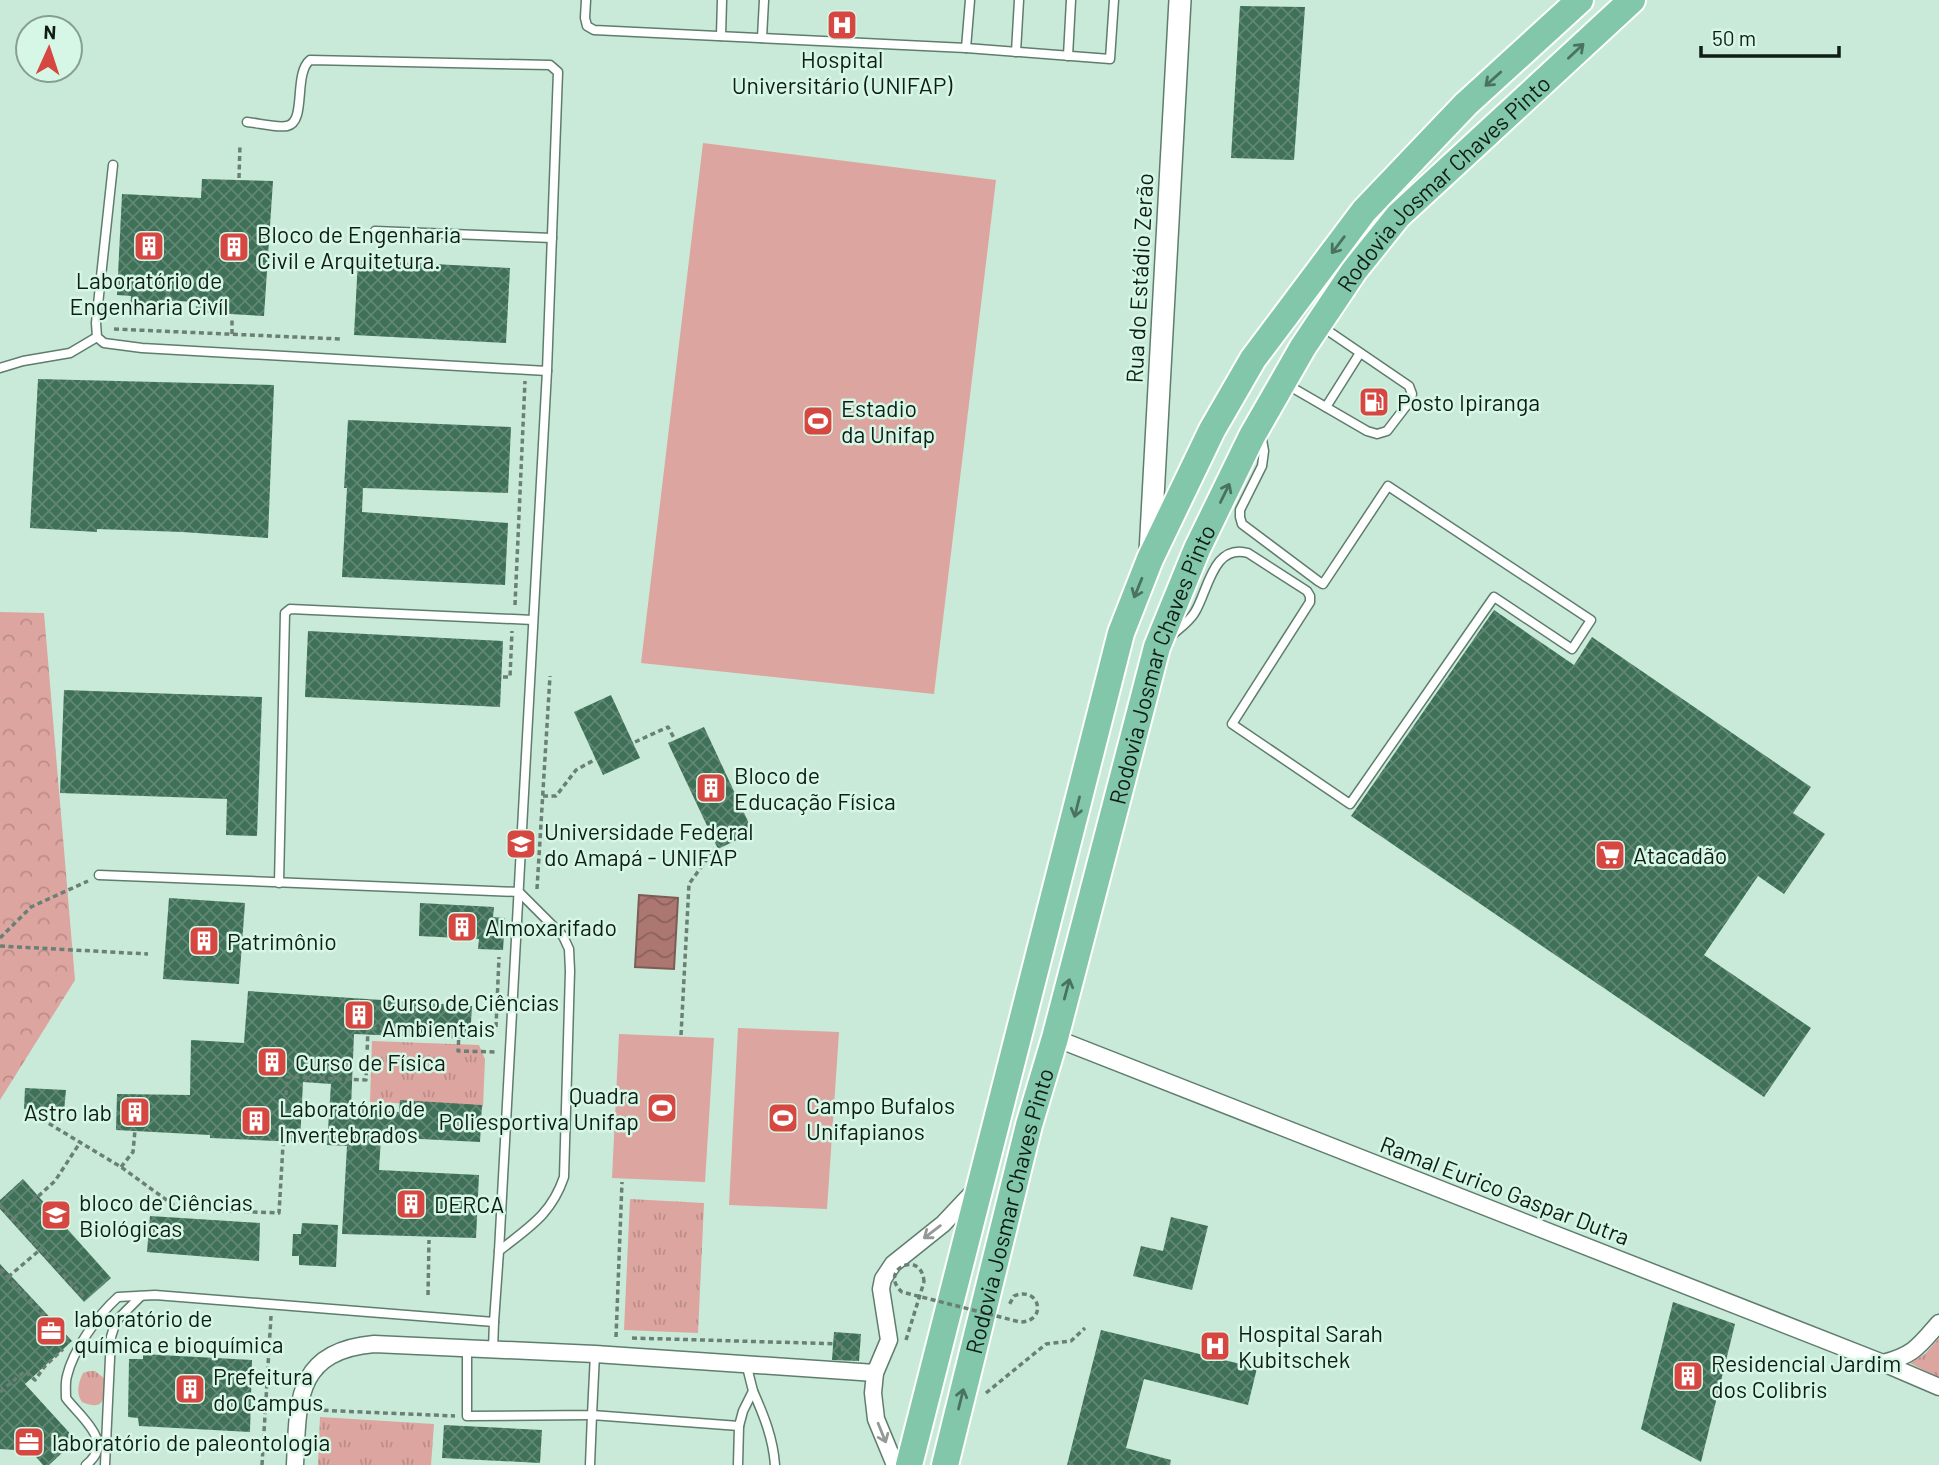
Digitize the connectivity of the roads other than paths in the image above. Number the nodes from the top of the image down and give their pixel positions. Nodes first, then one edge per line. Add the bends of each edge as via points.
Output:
1 (586, 0) edge
2 (722, 0) edge
3 (764, 0) edge
4 (970, 0) edge
5 (1019, 0) edge
6 (1071, 0) edge
7 (1114, 0) edge
8 (1180, 0) edge
9 (1580, 0) edge
10 (1632, 0) edge
11 (721, 36) junction
12 (762, 38) junction
13 (966, 48) junction
14 (1016, 52) junction
15 (1068, 56) junction
16 (247, 122) dead end
17 (113, 165) dead end
18 (375, 231) dead end
19 (551, 238) junction
20 (1318, 324) junction
21 (97, 337) junction
22 (1360, 352) junction
23 (0, 368) edge
24 (547, 371) junction
25 (1283, 383) junction
26 (1326, 407) junction
27 (1259, 424) junction
28 (1150, 559) junction
29 (533, 620) junction
30 (1157, 648) junction
31 (99, 875) road end
32 (279, 883) junction
33 (519, 892) junction
34 (1055, 1038) junction
35 (981, 1184) junction
36 (499, 1251) junction
37 (141, 1296) junction
38 (494, 1322) junction
39 (1939, 1322) edge
40 (467, 1349) junction
41 (493, 1349) junction
42 (595, 1354) junction
43 (746, 1363) junction
44 (1883, 1363) junction
45 (875, 1373) junction
46 (1939, 1387) edge
47 (753, 1391) junction
48 (592, 1415) junction
49 (739, 1426) junction
50 (86, 1465) edge
51 (105, 1465) edge
52 (295, 1465) edge
53 (590, 1465) edge
54 (738, 1465) edge
55 (775, 1465) edge
56 (895, 1465) edge
57 (909, 1465) edge
58 (945, 1465) edge

1 - 11 lane via 587,26 594,30
2 - 11 lane
3 - 12 lane
4 - 13 lane
5 - 14 lane
6 - 15 lane
7 - 15 lane via 1110,59
8 - 28 street, Rua do Estádio Zerão
9 -> 28 main road, Rodovia Josmar Chaves Pinto via 1466,104 1364,211 1253,359 1212,430
20 -> 10 main road, Rodovia Josmar Chaves Pinto via 1398,216
11 - 12 lane
12 - 13 lane
13 - 14 lane
14 - 15 lane
16 - 19 lane via 293,124 298,117 301,75 310,60 550,65 558,72
17 - 21 lane
18 - 19 lane
19 - 24 lane
20 - 22 lane
20 - 25 main road, Rodovia Josmar Chaves Pinto
21 - 23 lane via 71,353
21 - 24 lane via 104,343 142,348
22 - 26 lane
22 - 26 lane via 1409,386 1410,401 1387,431 1377,434
24 - 29 lane
25 - 26 lane
25 - 27 main road, Rodovia Josmar Chaves Pinto
30 -> 27 main road, Rodovia Josmar Chaves Pinto via 1197,549
27 - 30 lane via 1262,466 1240,510 1242,524 1318,581 1324,584 1388,486 1591,620 1572,649 1494,597 1350,804 1232,724 1310,602 1307,591 1248,553 1225,555 1197,610
28 -> 35 main road, Rodovia Josmar Chaves Pinto via 1121,633
29 - 32 lane via 290,609 285,613
29 - 33 lane
34 -> 30 main road, Rodovia Josmar Chaves Pinto
31 - 32 lane
32 - 33 lane
33 - 36 lane
33 - 36 lane via 563,936 569,949 564,1177 545,1214
34 - 44 street, Ramal Eurico Gaspar Dutra
58 -> 34 main road, Rodovia Josmar Chaves Pinto
35 -> 45 street via 943,1224 893,1264 883,1279 889,1340
35 - 57 main road, Rodovia Josmar Chaves Pinto
36 - 38 lane
37 - 38 lane
37 - 50 lane via 118,1297 107,1307 77,1350 67,1376 65,1398 95,1432 98,1444
37 - 51 lane via 116,1321 111,1337
38 - 41 lane
39 - 44 street via 1917,1349
40 - 41 street
40 - 48 lane via 467,1416
40 - 52 street via 374,1344 336,1352 308,1378 302,1391
41 - 42 street
42 - 43 street
42 - 48 lane
43 - 45 street
43 - 47 lane
44 - 46 street, Ramal Eurico Gaspar Dutra
45 -> 56 street via 876,1419
47 - 49 lane
47 - 55 lane via 769,1428
48 - 49 lane
48 - 53 lane
49 - 54 lane

